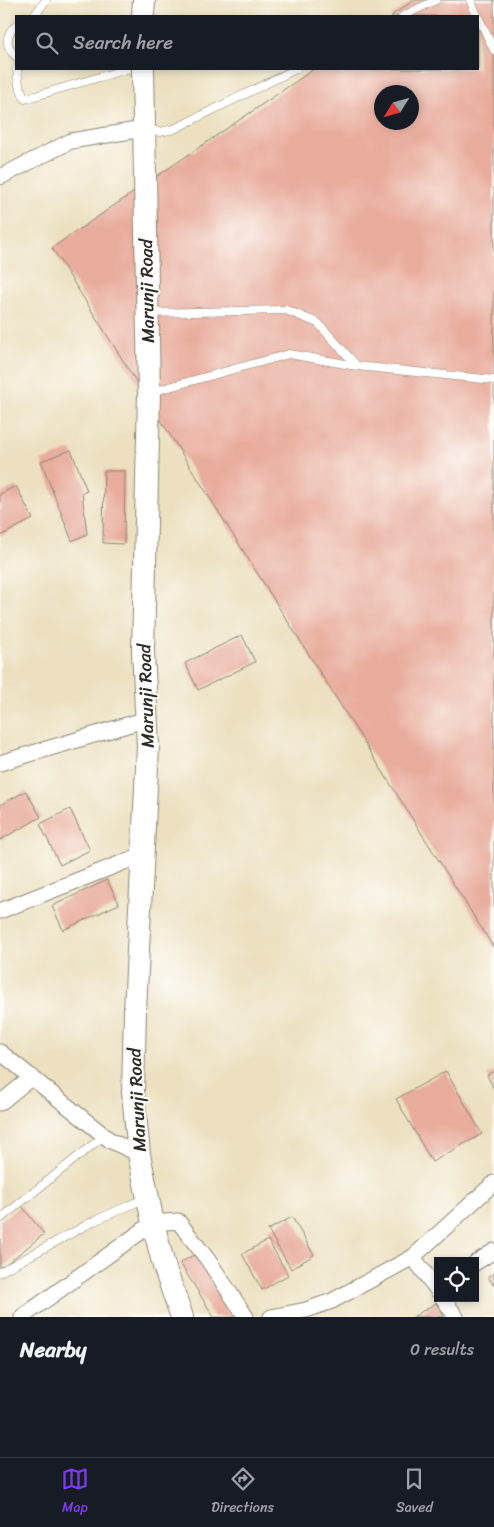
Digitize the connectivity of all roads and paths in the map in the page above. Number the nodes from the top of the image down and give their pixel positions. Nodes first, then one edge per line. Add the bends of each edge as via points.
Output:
1 (46, 0) edge
2 (144, 0) edge
3 (436, 0) edge
4 (470, 0) edge
5 (35, 15) edge
6 (143, 15) edge
7 (404, 15) edge
8 (477, 15) edge
9 (479, 19) edge
10 (15, 26) edge
11 (4, 38) edge
12 (494, 50) edge
13 (15, 57) edge
14 (17, 70) edge
15 (124, 70) edge
16 (143, 70) edge
17 (294, 70) edge
18 (143, 129) junction
19 (0, 177) edge
20 (147, 313) junction
21 (357, 366) junction
22 (494, 380) edge
23 (149, 393) junction
24 (147, 719) junction
25 (0, 763) edge
26 (142, 855) junction
27 (0, 910) edge
28 (0, 1052) edge
29 (32, 1077) junction
30 (0, 1103) edge
31 (105, 1135) junction
32 (139, 1154) junction
33 (494, 1183) edge
34 (148, 1198) junction
35 (0, 1219) edge
36 (153, 1223) junction
37 (494, 1251) edge
38 (414, 1257) junction
39 (479, 1260) edge
40 (0, 1272) edge
41 (434, 1285) edge
42 (446, 1302) edge
43 (308, 1314) edge
44 (22, 1317) edge
45 (182, 1317) edge
46 (246, 1317) edge
47 (271, 1317) edge
48 (456, 1317) edge

1 - 5 lane
2 - 6 street
3 - 7 lane
4 - 8 lane
9 - 12 lane
10 - 11 lane
11 - 13 lane
14 - 15 lane via 19,85 26,99
16 - 18 street, Marunji Road
17 - 18 lane via 174,129 160,132
18 - 19 street via 71,141
18 - 20 street, Marunji Road
20 - 21 lane via 286,310 318,323
20 - 23 street, Marunji Road
21 - 22 lane
21 - 23 lane via 289,354
23 - 24 street, Marunji Road via 143,651
24 - 25 street
24 - 26 street, Marunji Road
26 - 27 street
26 - 32 street, Marunji Road via 133,1092
28 - 29 street
29 - 30 street
29 - 31 street
31 - 32 street
31 - 35 lane
32 - 34 street, Marunji Road
33 - 38 street
34 - 36 street, Marunji Road
34 - 40 lane via 94,1221
36 - 44 street
36 - 45 street, Marunji Road
36 - 46 street via 178,1221
37 - 39 street
38 - 41 street
38 - 43 street
42 - 48 street
43 - 47 street

